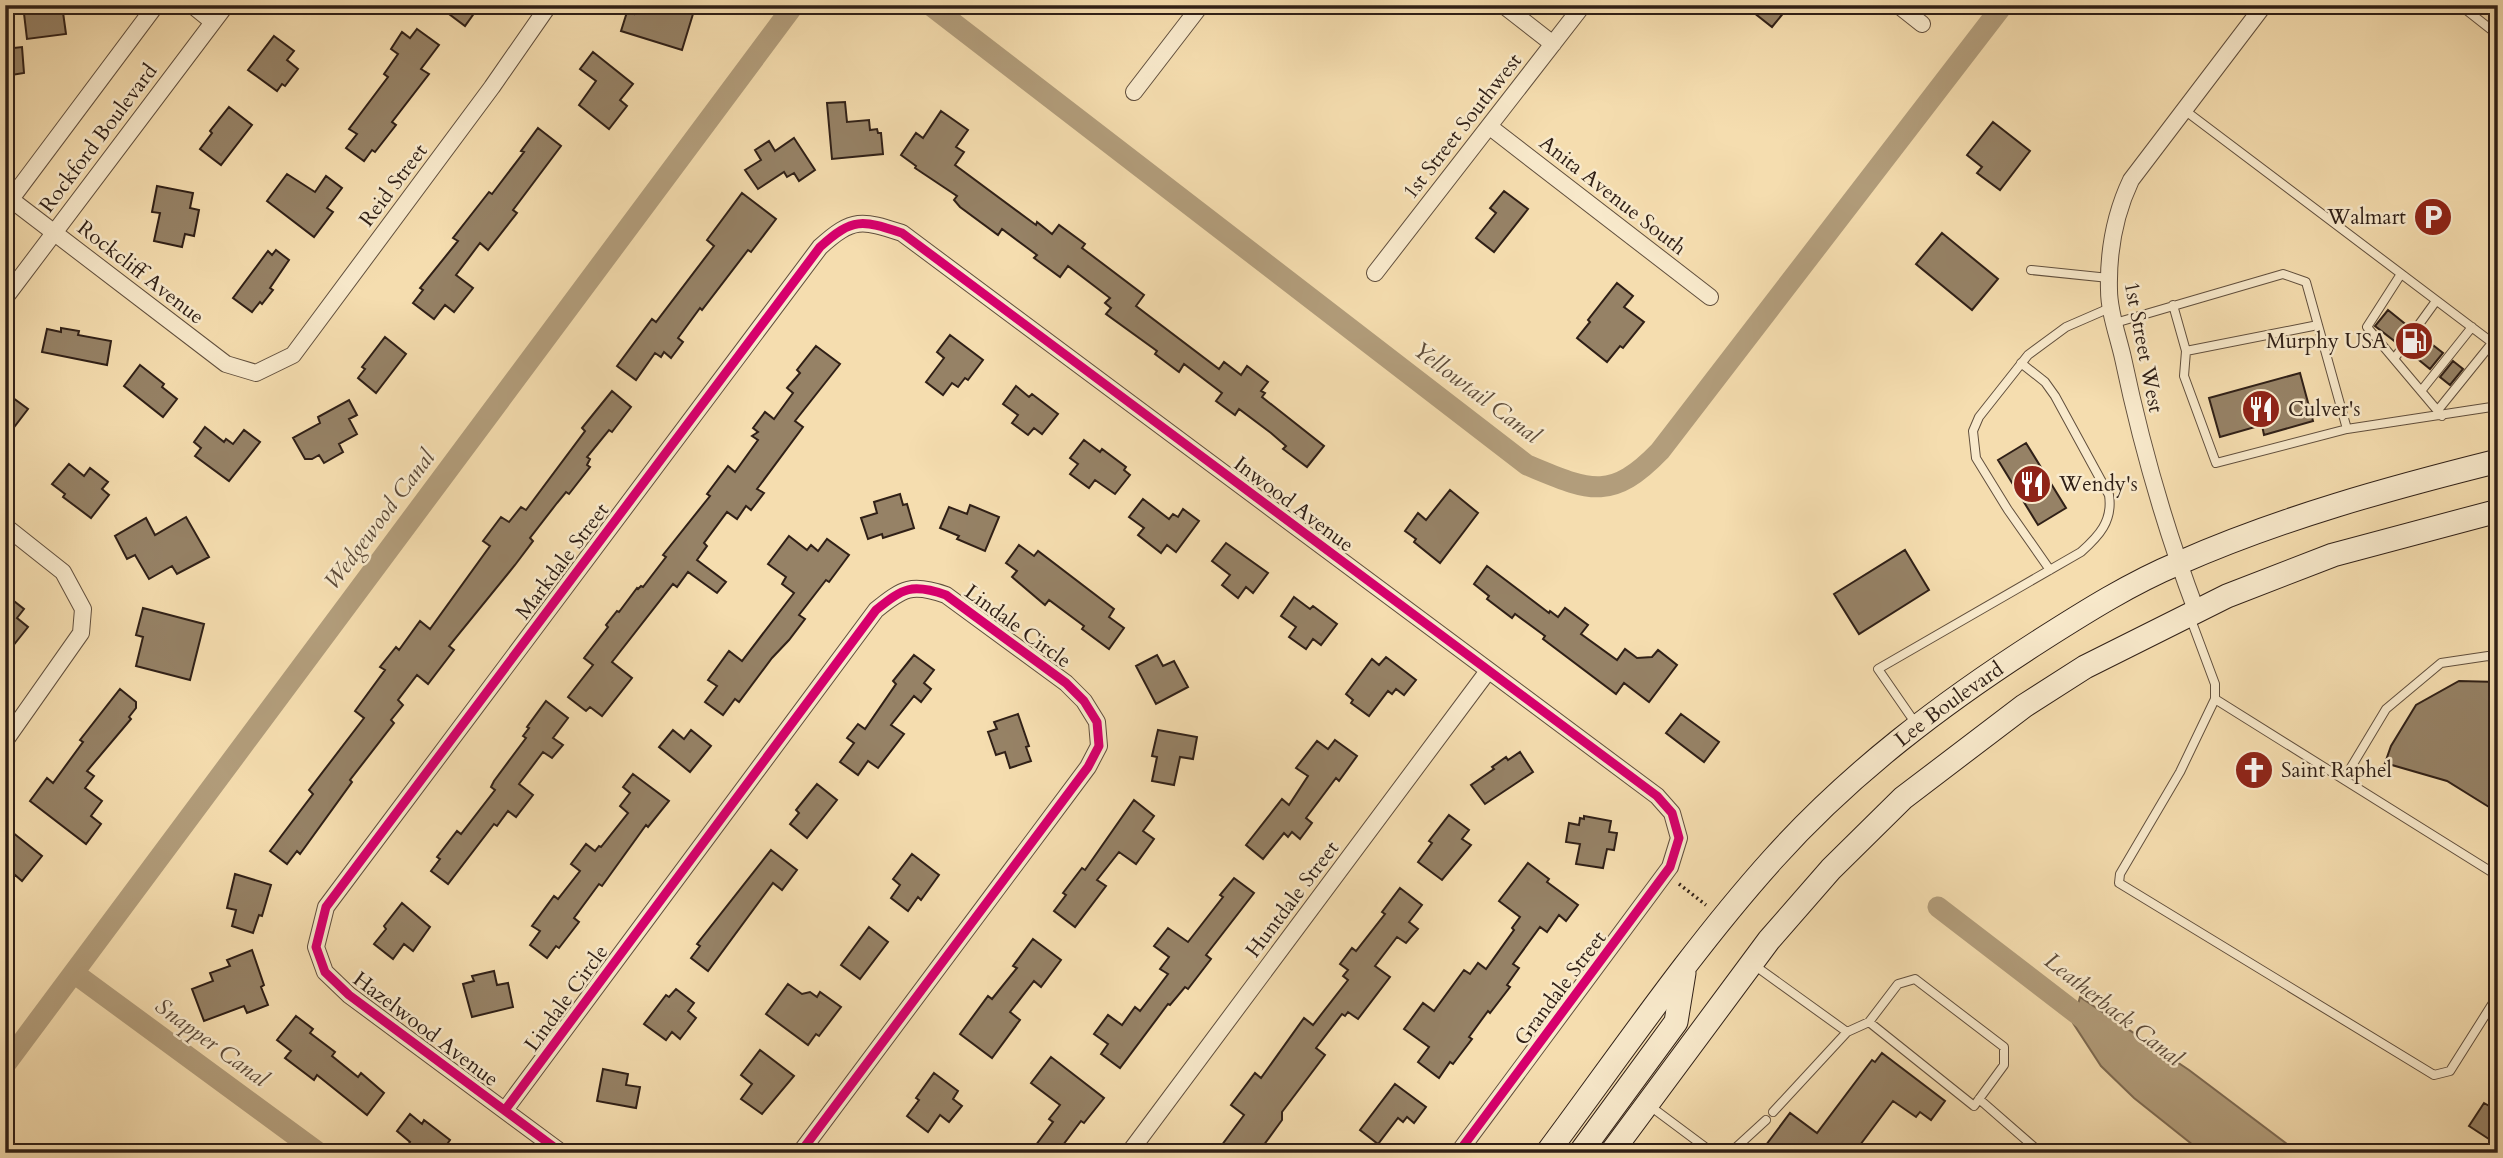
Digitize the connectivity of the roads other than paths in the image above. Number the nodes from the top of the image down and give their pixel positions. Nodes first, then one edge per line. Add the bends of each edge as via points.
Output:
1 (156, 5) edge
2 (192, 5) edge
3 (226, 5) edge
4 (549, 5) edge
5 (1201, 5) edge
6 (1503, 5) edge
7 (1583, 5) edge
8 (1898, 5) edge
9 (2264, 5) edge
10 (2460, 5) edge
11 (213, 22) junction
12 (1922, 24) dead end
13 (2498, 35) edge
14 (1553, 44) junction
15 (1134, 92) dead end
16 (2183, 110) junction
17 (1490, 127) junction
18 (7, 200) edge
19 (866, 222) joint
20 (54, 231) junction
21 (2031, 270) dead end
22 (1375, 273) dead end
23 (2401, 274) junction
24 (2109, 278) junction
25 (1710, 297) dead end
26 (5, 298) edge
27 (2436, 300) junction
28 (2174, 305) junction
29 (2113, 315) junction
30 (2318, 325) junction
31 (2472, 327) junction
32 (2495, 345) edge
33 (2186, 351) junction
34 (2394, 359) junction
35 (2021, 363) junction
36 (256, 373) joint
37 (2421, 391) junction
38 (2498, 406) edge
39 (2440, 413) junction
40 (2347, 429) junction
41 (2498, 461) edge
42 (2498, 511) edge
43 (5, 526) edge
44 (2178, 563) junction
45 (2050, 570) junction
46 (2192, 612) junction
47 (2498, 660) edge
48 (1488, 671) junction
49 (2215, 699) junction
50 (1918, 726) junction
51 (5, 741) edge
52 (2344, 779) junction
53 (1679, 838) joint
54 (2498, 876) edge
55 (316, 947) joint
56 (1752, 964) junction
57 (1684, 970) junction
58 (2498, 995) edge
59 (1869, 1022) junction
60 (1847, 1032) junction
61 (1979, 1099) junction
62 (1647, 1104) junction
63 (505, 1110) junction
64 (1773, 1112) dead end
65 (1766, 1120) dead end
66 (562, 1153) edge
67 (800, 1153) edge
68 (1129, 1153) edge
69 (1458, 1153) edge
70 (1547, 1153) edge
71 (1580, 1153) edge
72 (1611, 1153) edge
73 (1713, 1153) edge
74 (1730, 1153) edge
75 (2029, 1153) edge

1 - 18 street, Rockford Boulevard
2 - 11 street
3 - 11 street, Rockford Boulevard
4 - 36 street, Reid Street via 293,355
5 - 15 street
6 - 14 street
7 - 14 street, 1st Street Southwest
8 - 12 street
9 - 16 street, 1st Street West
10 - 13 lane
11 - 20 street, Rockford Boulevard
14 - 17 street, 1st Street Southwest
16 - 23 lane
16 - 24 street, 1st Street West via 2131,180 2121,202 2113,230
17 - 22 street, 1st Street Southwest
17 - 25 street, Anita Avenue South
18 - 20 street, Rockcliff Avenue
19 - 48 street, Inwood Avenue via 902,233
19 - 55 street, Markdale Street via 839,230 820,247 326,907
20 - 26 street, Rockford Boulevard
20 - 36 street, Rockcliff Avenue via 226,365
21 - 24 lane
23 - 27 lane
23 - 34 lane via 2367,327
24 - 29 street, 1st Street West
27 - 31 lane
27 - 34 lane
28 - 29 lane
28 - 30 lane via 2283,274 2306,282
28 - 33 lane
29 - 35 lane via 2066,327
29 - 44 street, 1st Street West via 2146,458
30 - 33 lane
30 - 40 lane
31 - 32 lane
31 - 37 lane
32 - 39 lane
33 - 40 lane via 2184,376 2216,463
34 - 37 lane
35 - 45 lane via 1979,417 1973,431 1974,448 2002,500
35 - 45 lane via 2055,396 2109,495 2111,507 2100,532 2081,552
37 - 39 lane
38 - 39 lane
39 - 40 lane
41 - 44 main road, Lee Boulevard via 2305,515
42 - 46 main road via 2333,555
43 - 51 street via 63,572 83,609 81,633
44 - 46 street, 1st Street West
44 - 50 main road, Lee Boulevard via 2074,619
45 - 50 lane via 1878,669
46 - 49 lane via 2215,684
46 - 56 main road via 2085,667 2024,706 1903,799 1831,869
47 - 52 lane via 2488,656 2441,663 2386,709
48 - 53 street, Inwood Avenue via 1657,796 1672,813
48 - 68 street, Huntdale Street
49 - 52 lane
49 - 58 lane via 2119,883 2434,1075 2450,1070
50 - 57 main road, Lee Boulevard via 1847,785 1774,857
52 - 54 lane
53 - 69 street, Grandale Street via 1670,867
55 - 63 street, Hazelwood Avenue via 325,972 349,995
56 - 60 lane
56 - 62 main road
57 - 70 main road, Lee Boulevard
57 - 71 main road via 1676,1022
59 - 60 lane
59 - 61 lane via 1974,1105
59 - 61 lane via 1898,984 1915,979 2004,1047 2004,1065
60 - 64 lane
61 - 75 lane via 2034,1146
62 - 72 main road
62 - 73 lane
63 - 66 street, Hazelwood Avenue
63 - 67 street, Lindale Circle via 876,610 897,593 924,587 946,595 1066,683 1097,722 1099,746
65 - 74 lane

